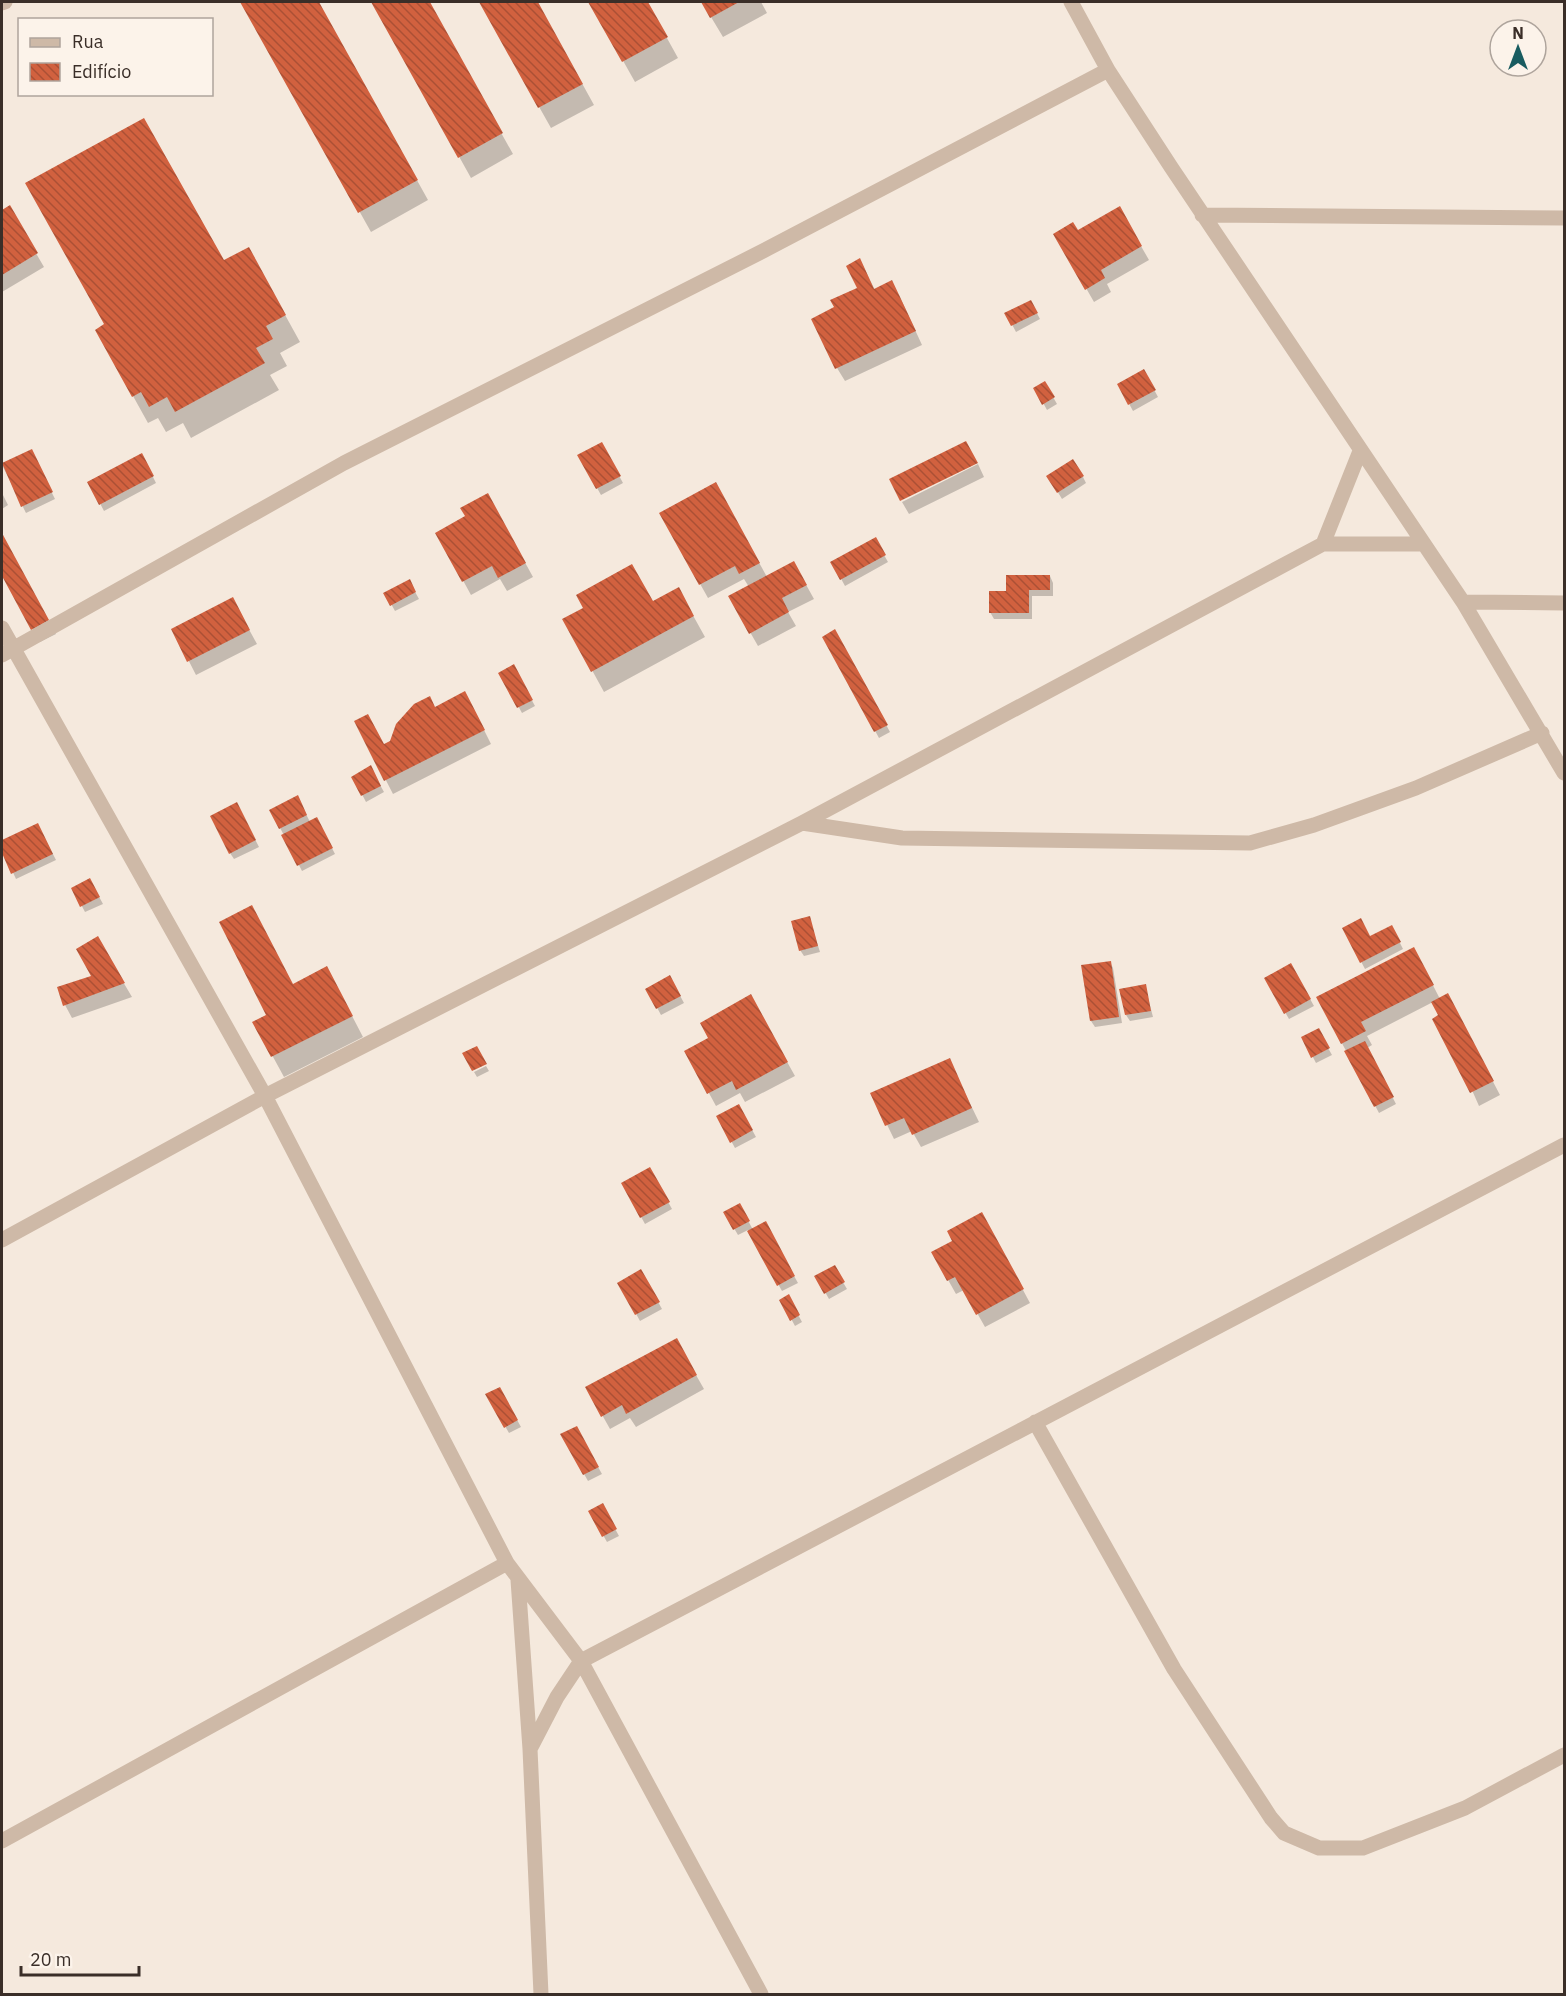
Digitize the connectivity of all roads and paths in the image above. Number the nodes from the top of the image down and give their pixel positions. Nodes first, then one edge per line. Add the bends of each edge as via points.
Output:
1 (1071, 2) edge
2 (1108, 70) junction
3 (1202, 215) junction
4 (1564, 218) edge
5 (1360, 451) junction
6 (1323, 544) junction
7 (1424, 544) junction
8 (1463, 602) junction
9 (1564, 603) edge
10 (2, 628) edge
11 (7, 652) edge
12 (1542, 733) junction
13 (1564, 773) edge
14 (802, 823) junction
15 (265, 1096) junction
16 (1564, 1145) edge
17 (2, 1240) edge
18 (1035, 1422) junction
19 (507, 1563) junction
20 (518, 1580) junction
21 (581, 1661) junction
22 (530, 1749) junction
23 (1564, 1755) edge
24 (2, 1841) edge
25 (541, 1995) edge
26 (761, 1995) edge

1 - 2 street
2 - 3 street
2 - 11 street via 753,256 344,463
3 - 4 street
3 - 5 street
5 - 6 street
5 - 7 street
6 - 7 street
6 - 14 street
7 - 8 street
8 - 9 street
8 - 12 street
10 - 11 street
11 - 15 street
12 - 13 street
12 - 14 street via 1416,788 1314,825 1250,843 902,838
14 - 15 street
15 - 17 street
15 - 19 street
16 - 18 street
18 - 21 street
18 - 23 street via 1174,1669 1284,1833 1319,1848 1363,1848 1465,1808
19 - 20 street
19 - 24 street
20 - 21 street
20 - 22 street
21 - 22 street
21 - 26 street
22 - 25 street

